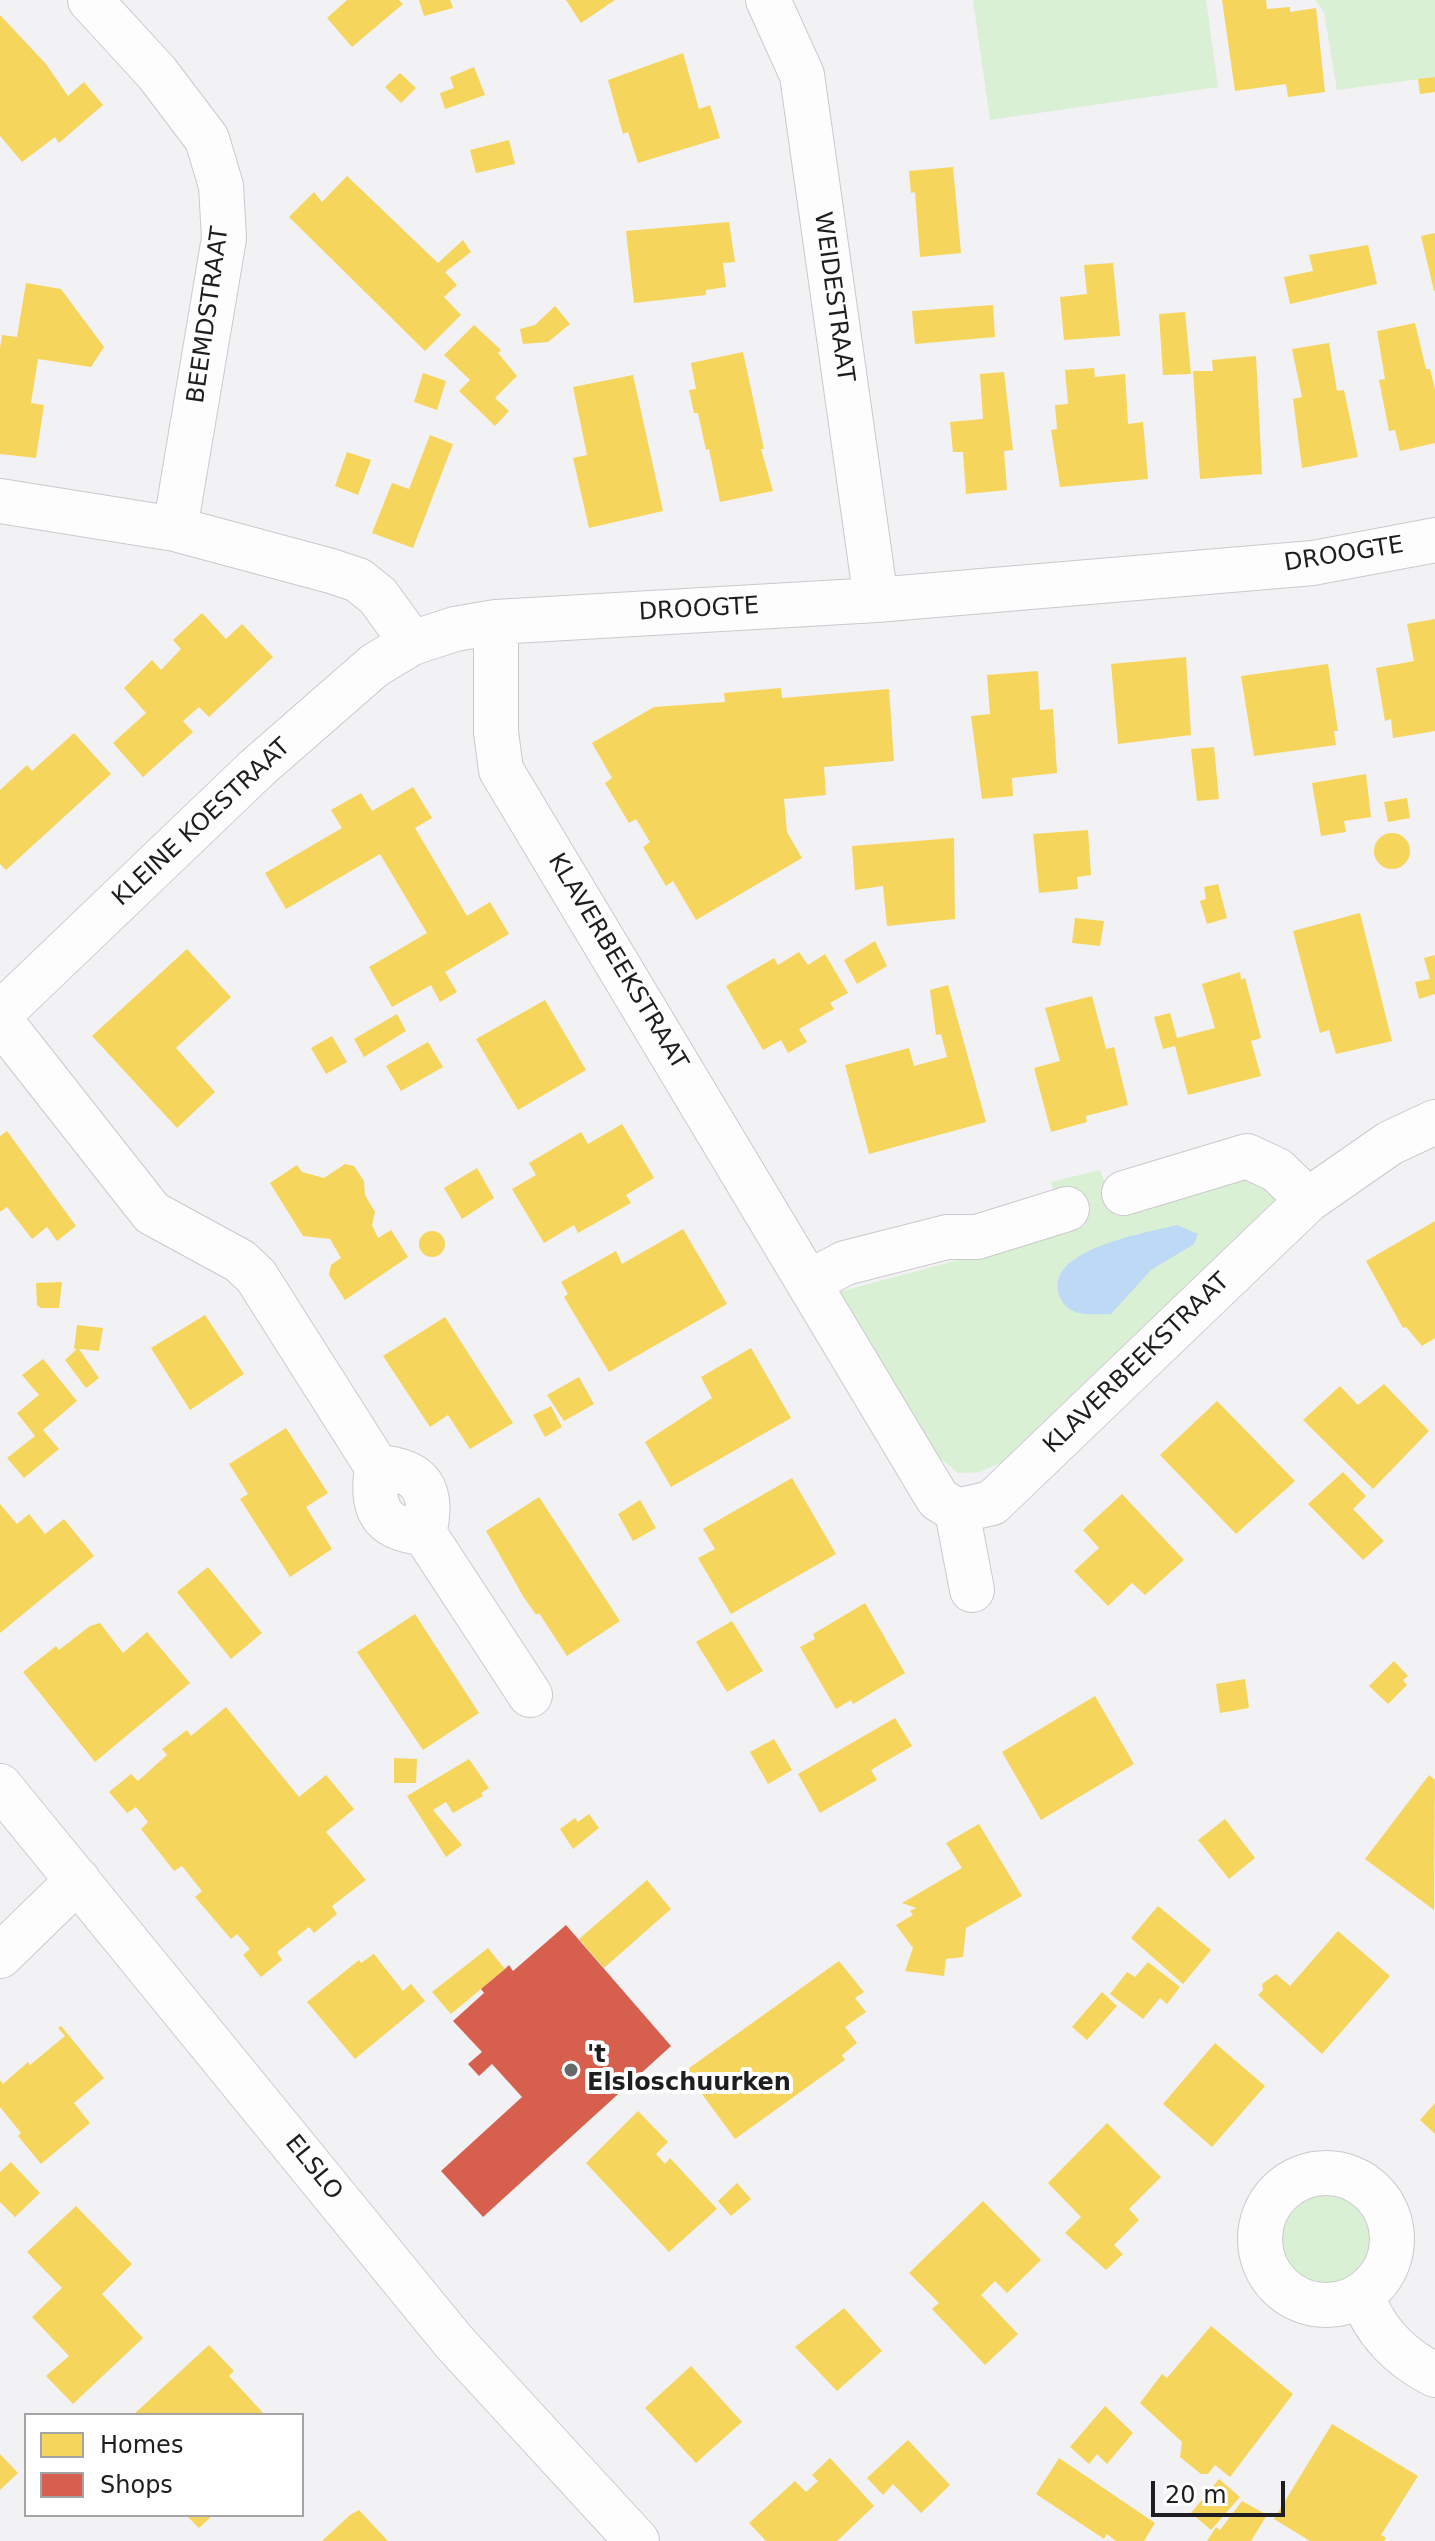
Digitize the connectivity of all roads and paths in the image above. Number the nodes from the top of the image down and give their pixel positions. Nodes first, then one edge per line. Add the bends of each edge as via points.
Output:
1 (90, 0) edge
2 (768, 0) edge
3 (0, 501) edge
4 (175, 529) junction
5 (1435, 540) edge
6 (876, 600) junction
7 (496, 622) junction
8 (412, 643) junction
9 (0, 1017) edge
10 (1435, 1122) edge
11 (1124, 1193) dead end
12 (1308, 1200) junction
13 (1067, 1209) dead end
14 (809, 1282) junction
15 (957, 1511) junction
16 (972, 1590) dead end
17 (530, 1695) dead end
18 (0, 1786) edge
19 (78, 1880) junction
20 (0, 1956) edge
21 (1362, 2295) dead end
22 (1435, 2375) edge
23 (637, 2541) edge

1 - 4 street, BEEMDSTRAAT via 157,73 207,139 221,186 224,238
2 - 6 street, WEIDESTRAAT via 802,75
3 - 4 street
4 - 8 street via 358,580 378,596
5 - 6 street, DROOGTE via 1313,563
6 - 7 street, DROOGTE
7 - 8 street, DROOGTE
7 - 14 street, KLAVERBEEKSTRAAT via 501,770
8 - 9 street, KLEINE KOESTRAAT via 375,665 257,768
9 - 17 street, KLEINE KOESTRAAT via 152,1213 240,1261 256,1276 377,1467 402,1469 418,1479 430,1510 424,1533
10 - 12 street, KLAVERBEEKSTRAAT via 1390,1143
11 - 12 street via 1247,1156 1277,1170
12 - 15 street, KLAVERBEEKSTRAAT via 992,1503
13 - 14 street via 977,1237 947,1237 845,1263
14 - 15 street, KLAVERBEEKSTRAAT via 938,1499
15 - 16 street
18 - 19 street, ELSLO
19 - 20 street
19 - 23 street, ELSLO via 454,2342
21 - 22 street via 1371,2322

